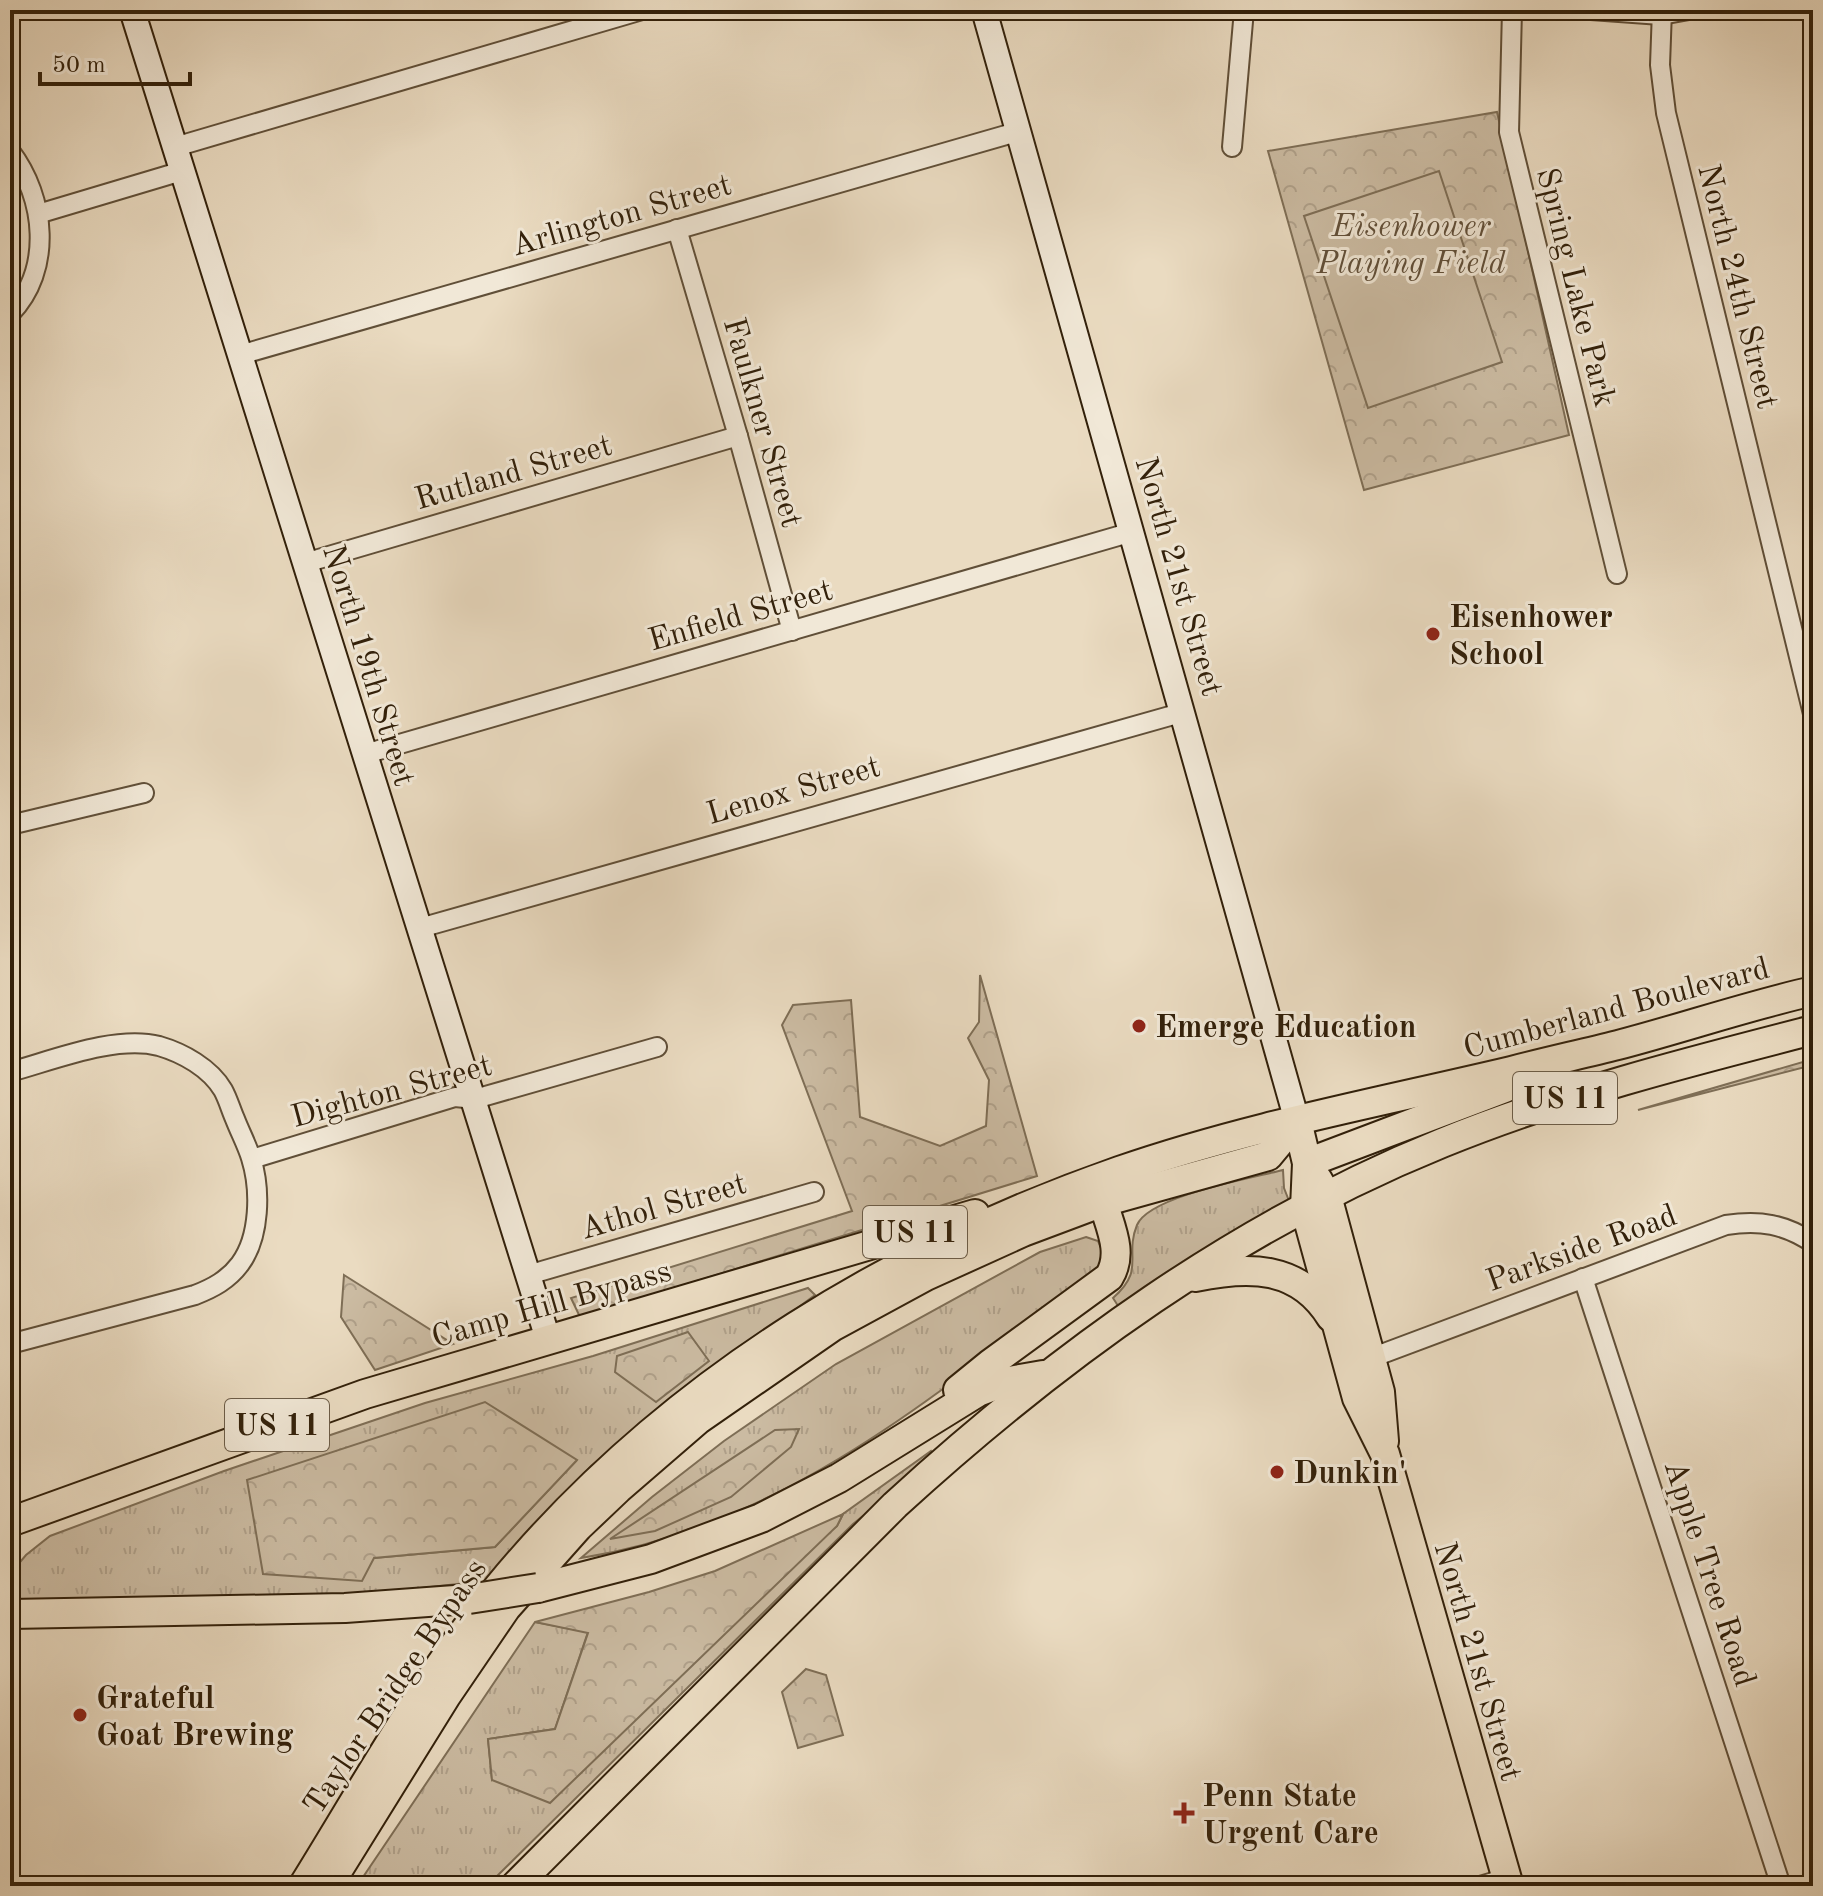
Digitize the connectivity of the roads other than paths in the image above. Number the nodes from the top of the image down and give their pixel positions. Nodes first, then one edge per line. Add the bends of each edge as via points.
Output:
1 (132, 10) edge
2 (642, 10) edge
3 (984, 10) edge
4 (1244, 10) edge
5 (1512, 10) edge
6 (1591, 10) edge
7 (1689, 10) edge
8 (1662, 12) edge
9 (1020, 131) junction
10 (175, 147) junction
11 (1232, 147) dead end
12 (10, 151) edge
13 (182, 171) junction
14 (38, 214) junction
15 (677, 229) junction
16 (10, 314) edge
17 (240, 355) junction
18 (738, 436) junction
19 (1132, 532) junction
20 (305, 563) junction
21 (1617, 574) dead end
22 (792, 631) junction
23 (1184, 712) junction
24 (1813, 714) edge
25 (365, 754) junction
26 (144, 793) dead end
27 (10, 825) edge
28 (420, 928) junction
29 (1813, 991) edge
30 (1813, 1030) edge
31 (1618, 1045) junction
32 (657, 1047) dead end
33 (10, 1072) edge
34 (475, 1099) junction
35 (1297, 1121) junction
36 (252, 1159) junction
37 (1307, 1163) junction
38 (1117, 1172) junction
39 (814, 1192) dead end
40 (1103, 1202) junction
41 (1316, 1202) junction
42 (1813, 1243) edge
43 (528, 1275) junction
44 (1583, 1278) junction
45 (1182, 1279) junction
46 (1337, 1326) junction
47 (548, 1339) junction
48 (10, 1344) edge
49 (1371, 1358) junction
50 (1047, 1374) junction
51 (886, 1451) junction
52 (1385, 1454) junction
53 (10, 1522) edge
54 (10, 1614) edge
55 (1499, 1883) edge
56 (303, 1886) edge
57 (328, 1886) edge
58 (515, 1886) edge
59 (1781, 1886) edge

1 - 10 street, North 19th Street
2 - 10 street
3 - 9 street, North 21st Street
4 - 11 street
5 - 21 street, Spring Lake Park via 1509,132
6 - 8 street
7 - 8 street
8 - 24 street, North 24th Street via 1660,65 1666,113
9 - 15 street, Arlington Street
9 - 19 street, North 21st Street
10 - 13 street, North 19th Street
12 - 14 street
13 - 14 street
13 - 17 street, North 19th Street
14 - 16 street via 40,248 33,281
15 - 17 street, Arlington Street
15 - 18 street, Faulkner Street
17 - 20 street, North 19th Street
18 - 20 street, Rutland Street
18 - 22 street, Faulkner Street
19 - 22 street, Enfield Street
19 - 23 street, North 21st Street
20 - 25 street, North 19th Street
22 - 25 street, Enfield Street
23 - 28 street, Lenox Street
23 - 35 street, North 21st Street
25 - 28 street, North 19th Street
26 - 27 street
28 - 34 street, North 19th Street
29 - 31 main road, Cumberland Boulevard / US 11
30 - 41 main road, US 11 via 1542,1106 1440,1144
31 - 35 main road, Cumberland Boulevard / US 11
31 - 37 main road
32 - 34 street, Dighton Street
33 - 36 street via 112,1045 135,1043 180,1053 223,1090
34 - 36 street, Dighton Street via 455,1097
34 - 43 street, North 19th Street
35 - 37 main road, North 21st Street
35 - 38 main road, Taylor Bridge Bypass / US 11
35 - 40 main road via 1268,1156
36 - 48 street via 257,1202 253,1235 231,1275 195,1295
37 - 41 main road, North 21st Street
38 - 47 main road, Camp Hill Bypass / US 11
38 - 56 main road, Taylor Bridge Bypass via 1016,1212 868,1282 774,1339 644,1438 564,1513 490,1595
39 - 43 street, Athol Street
40 - 51 main road via 1116,1248 1109,1277 990,1364
40 - 57 main road via 974,1253 878,1300 753,1379 647,1462 578,1527 506,1608
41 - 45 main road, US 11
41 - 46 main road, North 21st Street
41 - 49 main road, North 21st Street
42 - 44 street, Parkside Road via 1778,1225 1726,1225
43 - 47 street, North 19th Street
44 - 49 street, Parkside Road
44 - 59 street, Apple Tree Road
45 - 46 main road via 1241,1270 1277,1274 1310,1291
45 - 50 main road, US 11
46 - 52 main road, North 21st Street via 1357,1398
47 - 53 main road, Camp Hill Bypass / US 11 via 365,1394
49 - 52 main road, North 21st Street
50 - 51 main road, US 11 via 978,1392
50 - 58 main road via 895,1505
51 - 54 main road, US 11, bridge via 795,1502 723,1533 613,1570 538,1588 360,1607
52 - 55 main road, North 21st Street

